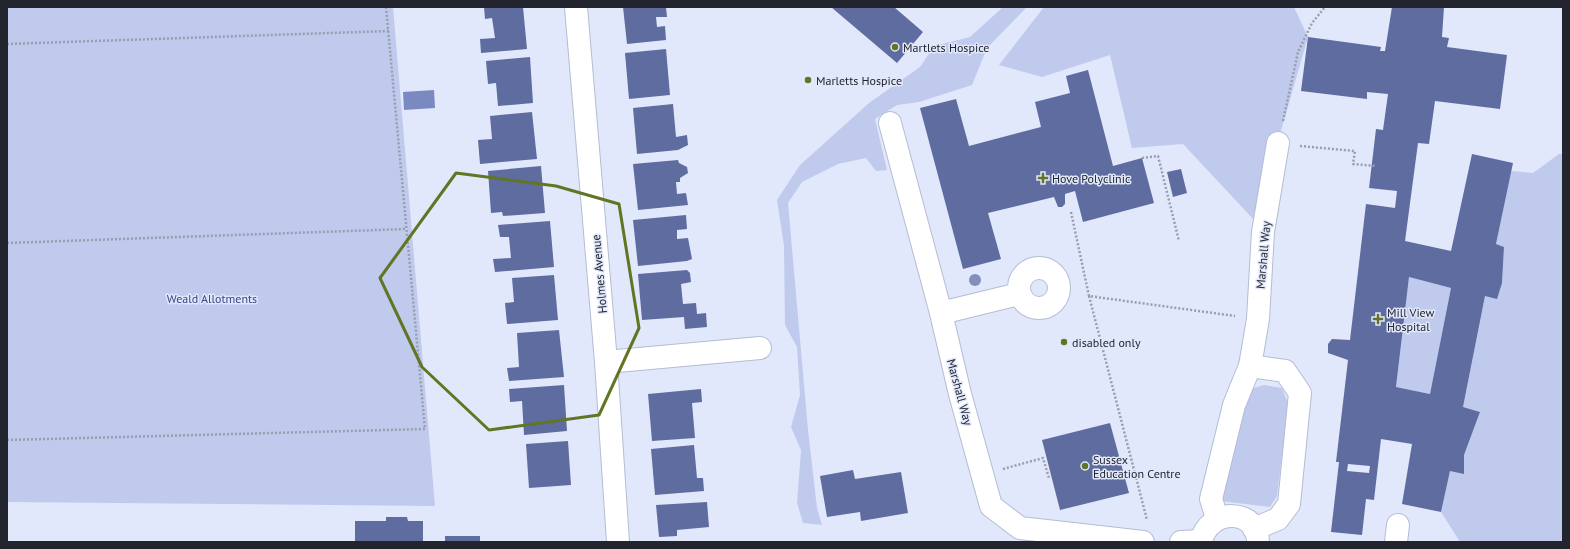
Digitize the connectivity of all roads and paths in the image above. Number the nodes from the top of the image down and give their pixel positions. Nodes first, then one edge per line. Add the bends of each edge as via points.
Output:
1 (386, 7) edge
2 (576, 7) edge
3 (1325, 7) edge
4 (389, 32) junction
5 (7, 44) edge
6 (890, 123) dead end
7 (1278, 143) junction
8 (1142, 158) dead end
9 (1376, 166) dead end
10 (1071, 212) dead end
11 (406, 229) junction
12 (1179, 241) dead end
13 (7, 243) edge
14 (1019, 294) dead end
15 (1089, 296) junction
16 (941, 313) junction
17 (1258, 319) junction
18 (760, 348) dead end
19 (606, 362) junction
20 (1250, 366) junction
21 (7, 440) edge
22 (983, 474) junction
23 (1049, 478) dead end
24 (1217, 518) junction
25 (1146, 534) edge
26 (1256, 536) edge
27 (618, 542) edge
28 (1194, 542) edge

1 - 4 path
2 - 19 street, Holmes Avenue
3 - 7 path via 1312,23 1298,52
4 - 5 path
4 - 11 path
6 - 16 street, Marshall Way
7 - 9 path via 1354,151 1353,164
7 - 17 street, Marshall Way via 1264,232
8 - 12 path via 1158,156
10 - 15 path
11 - 13 path
11 - 21 path via 425,428
14 - 16 street
15 - 17 path
15 - 25 path
16 - 22 street, Marshall Way via 960,394
17 - 20 street, Marshall Way
18 - 19 street
19 - 27 street, Holmes Avenue
20 - 24 street, Marshall Way via 1234,405 1211,499
20 - 26 street via 1285,371 1300,393 1289,504 1278,519
22 - 23 path via 1043,458
22 - 25 street, Marshall Way via 991,506 1020,528
24 - 26 street via 1227,515 1238,516 1247,521
24 - 28 street

